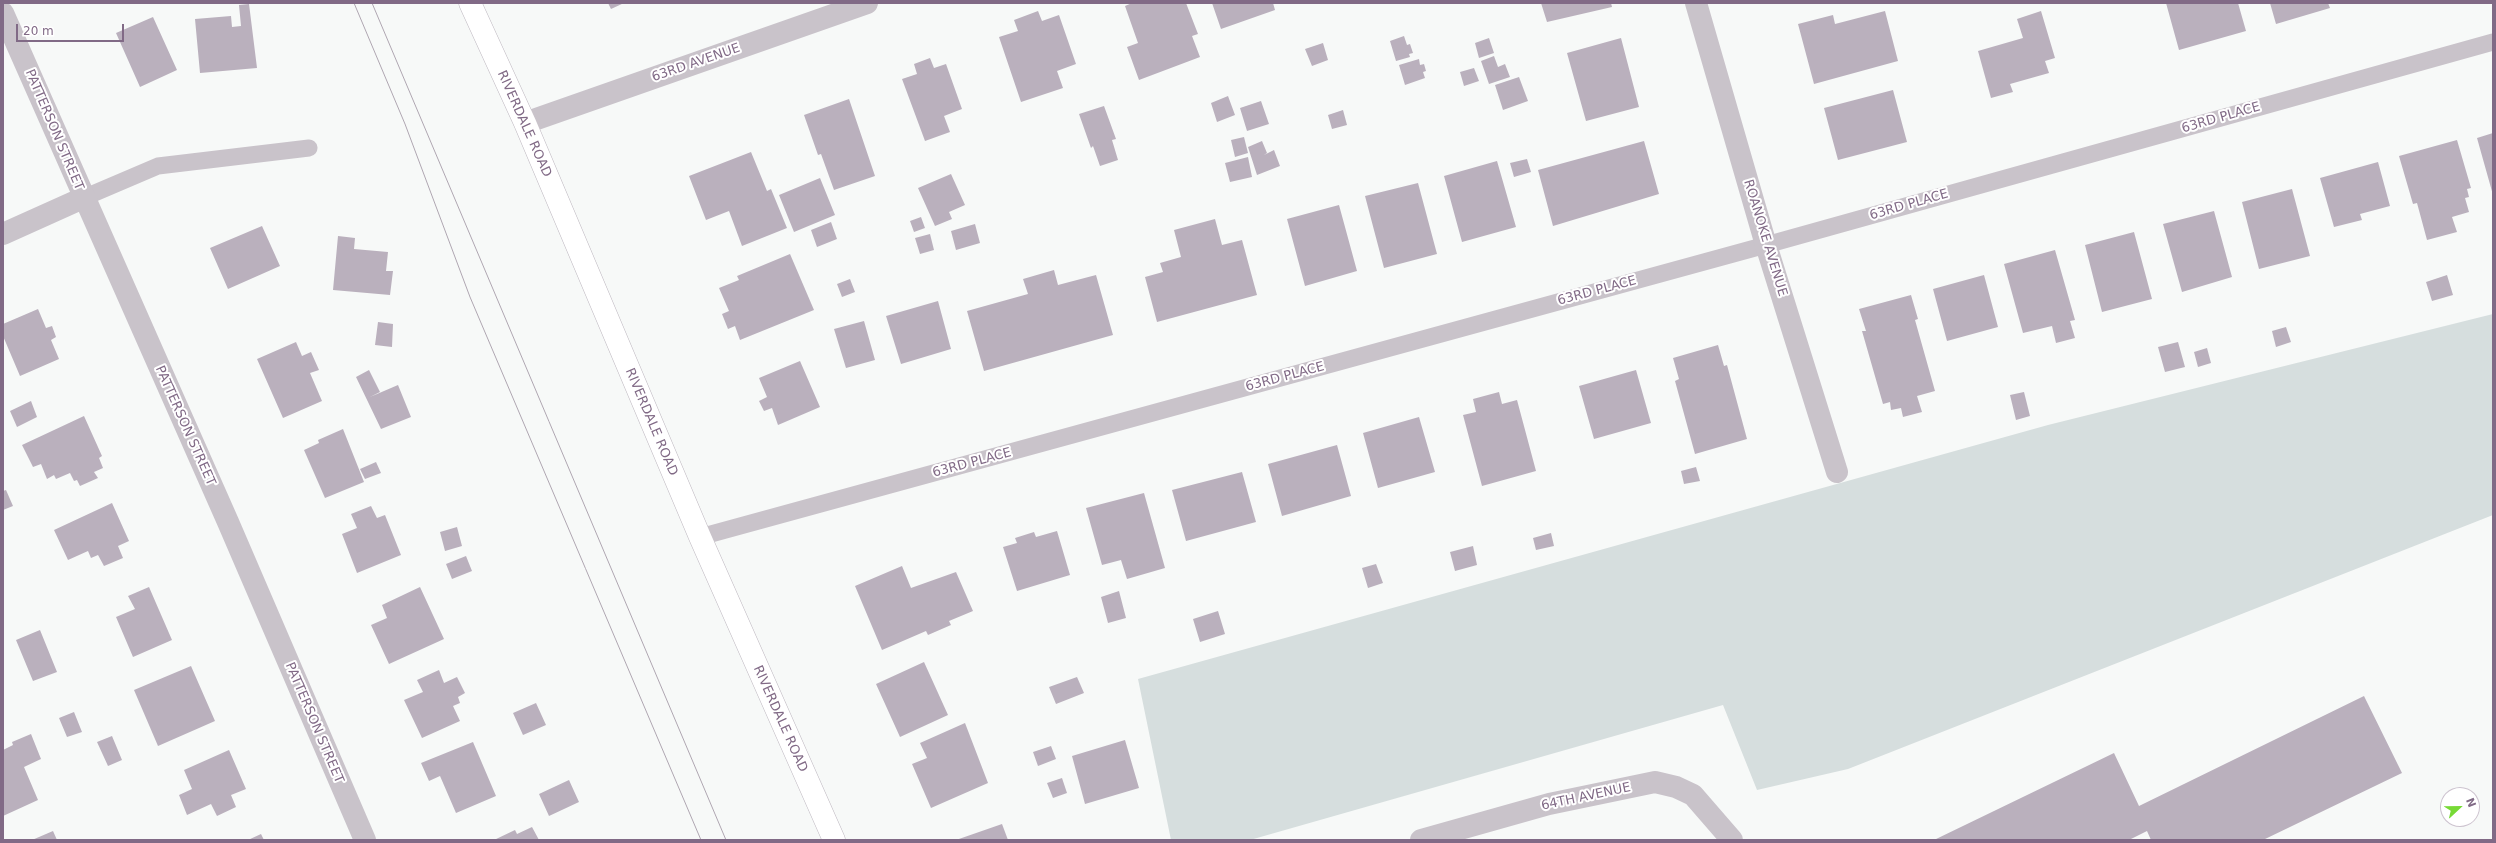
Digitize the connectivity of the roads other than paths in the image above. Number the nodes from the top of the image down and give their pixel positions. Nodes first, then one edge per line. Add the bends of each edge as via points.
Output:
1 (470, 3) edge
2 (867, 3) edge
3 (1696, 3) edge
4 (3, 13) edge
5 (2493, 42) edge
6 (525, 123) junction
7 (309, 148) dead end
8 (83, 198) junction
9 (3, 234) edge
10 (1766, 245) junction
11 (1837, 472) dead end
12 (700, 537) junction
13 (365, 840) edge
14 (834, 840) edge
15 (1421, 840) edge
16 (1732, 840) edge

1 - 6 main road, RIVERDALE ROAD
2 - 6 street, 63RD AVENUE
3 - 10 street, ROANOKE AVENUE
4 - 8 street, PATTERSON STREET
5 - 10 lane, 63RD PLACE
6 - 12 main road, RIVERDALE ROAD
7 - 8 lane via 158,166
8 - 9 street
8 - 13 street, PATTERSON STREET via 228,522
10 - 11 street, ROANOKE AVENUE
10 - 12 lane, 63RD PLACE
12 - 14 main road, RIVERDALE ROAD
15 - 16 street, 64TH AVENUE via 1549,804 1655,782 1676,787 1693,795

